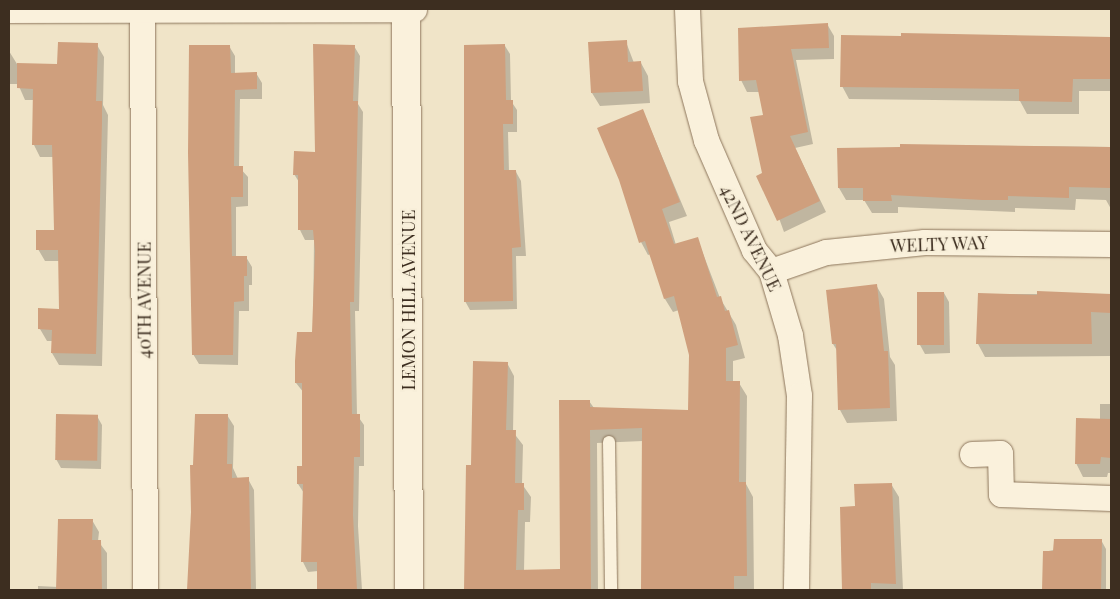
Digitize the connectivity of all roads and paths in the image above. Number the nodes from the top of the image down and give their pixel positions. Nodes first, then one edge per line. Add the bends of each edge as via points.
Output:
1 (406, 9) edge
2 (414, 9) edge
3 (687, 9) edge
4 (9, 10) edge
5 (142, 10) edge
6 (1111, 244) edge
7 (771, 271) junction
8 (609, 442) dead end
9 (972, 454) dead end
10 (1111, 498) edge
11 (145, 590) edge
12 (409, 590) edge
13 (610, 590) edge
14 (796, 590) edge

1 - 2 street
1 - 5 street
1 - 12 street, LEMON HILL AVENUE
3 - 7 street, 42ND AVENUE via 690,81 706,140 754,250
4 - 5 street
5 - 11 street, 40TH AVENUE
6 - 7 street, WELTY WAY via 924,242 826,252
7 - 14 street, 42ND AVENUE via 790,336 798,395
8 - 13 lane
9 - 10 street via 1000,453 1000,494

